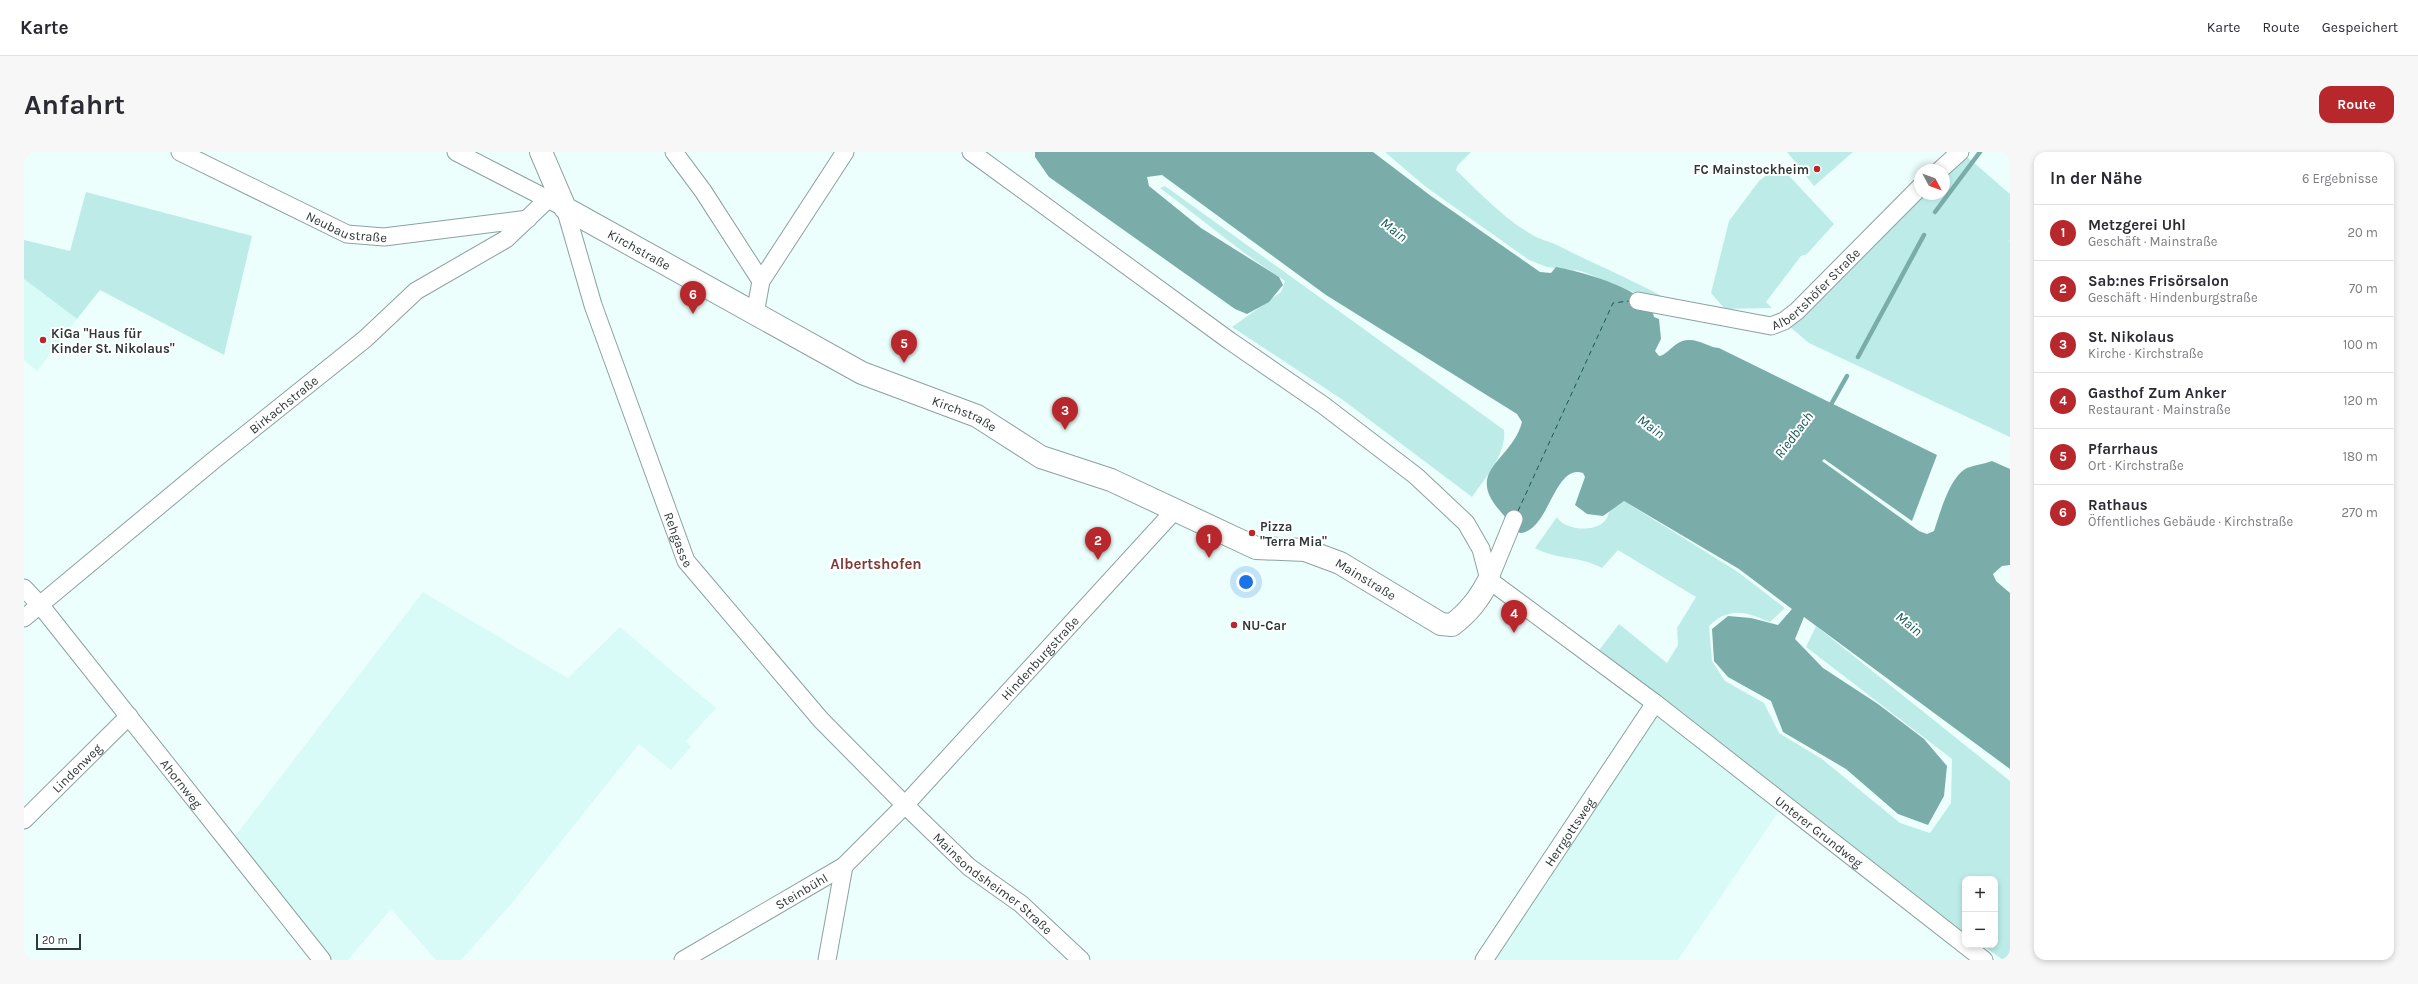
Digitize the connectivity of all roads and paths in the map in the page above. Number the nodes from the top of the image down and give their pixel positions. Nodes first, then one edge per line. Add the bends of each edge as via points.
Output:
1 (180, 152) edge
2 (456, 152) edge
3 (541, 152) edge
4 (674, 152) edge
5 (845, 152) edge
6 (971, 152) edge
7 (1960, 152) edge
8 (1947, 164) edge
9 (1914, 193) edge
10 (556, 204) junction
11 (528, 219) junction
12 (761, 281) junction
13 (1638, 301) dead end
14 (755, 314) junction
15 (1175, 510) junction
16 (1514, 520) dead end
17 (1489, 580) junction
18 (24, 588) edge
19 (40, 606) junction
20 (24, 618) edge
21 (1655, 703) junction
22 (129, 716) junction
23 (905, 805) junction
24 (24, 820) edge
25 (844, 866) junction
26 (322, 960) edge
27 (683, 960) edge
28 (827, 960) edge
29 (1081, 960) edge
30 (1484, 960) edge
31 (1984, 960) edge

1 - 11 street, Neubaustraße via 347,234 384,237
2 - 10 street
3 - 10 street
4 - 12 street via 704,191
5 - 12 street
6 - 17 street via 1416,476 1466,523 1481,549
7 - 8 street
9 - 13 street, Albertshöfer Straße via 1784,321 1771,326
10 - 11 street, Birkachstraße
10 - 14 street, Kirchstraße
10 - 23 street, Rehgasse via 686,561 821,720
11 - 19 street, Birkachstraße via 506,239 416,291 366,340 214,460
12 - 14 street
14 - 15 street, Kirchstraße via 862,373 977,416 1041,457 1111,480
15 - 17 street, Mainstraße via 1256,548 1305,550 1340,563 1441,624 1452,625 1467,614
15 - 23 street, Hindenburgstraße
16 - 17 street, Mainstraße
17 - 21 street
18 - 19 street, Ahornweg
19 - 20 street, Birkachstraße
19 - 22 street, Ahornweg
21 - 30 street, Herrgottsweg
21 - 31 street, Unterer Grundweg
22 - 24 street, Lindenweg
22 - 26 street, Ahornweg
23 - 25 street, Steinbühl
23 - 29 street, Mainsondsheimer Straße via 969,867 1021,904
25 - 27 street, Steinbühl
25 - 28 street

